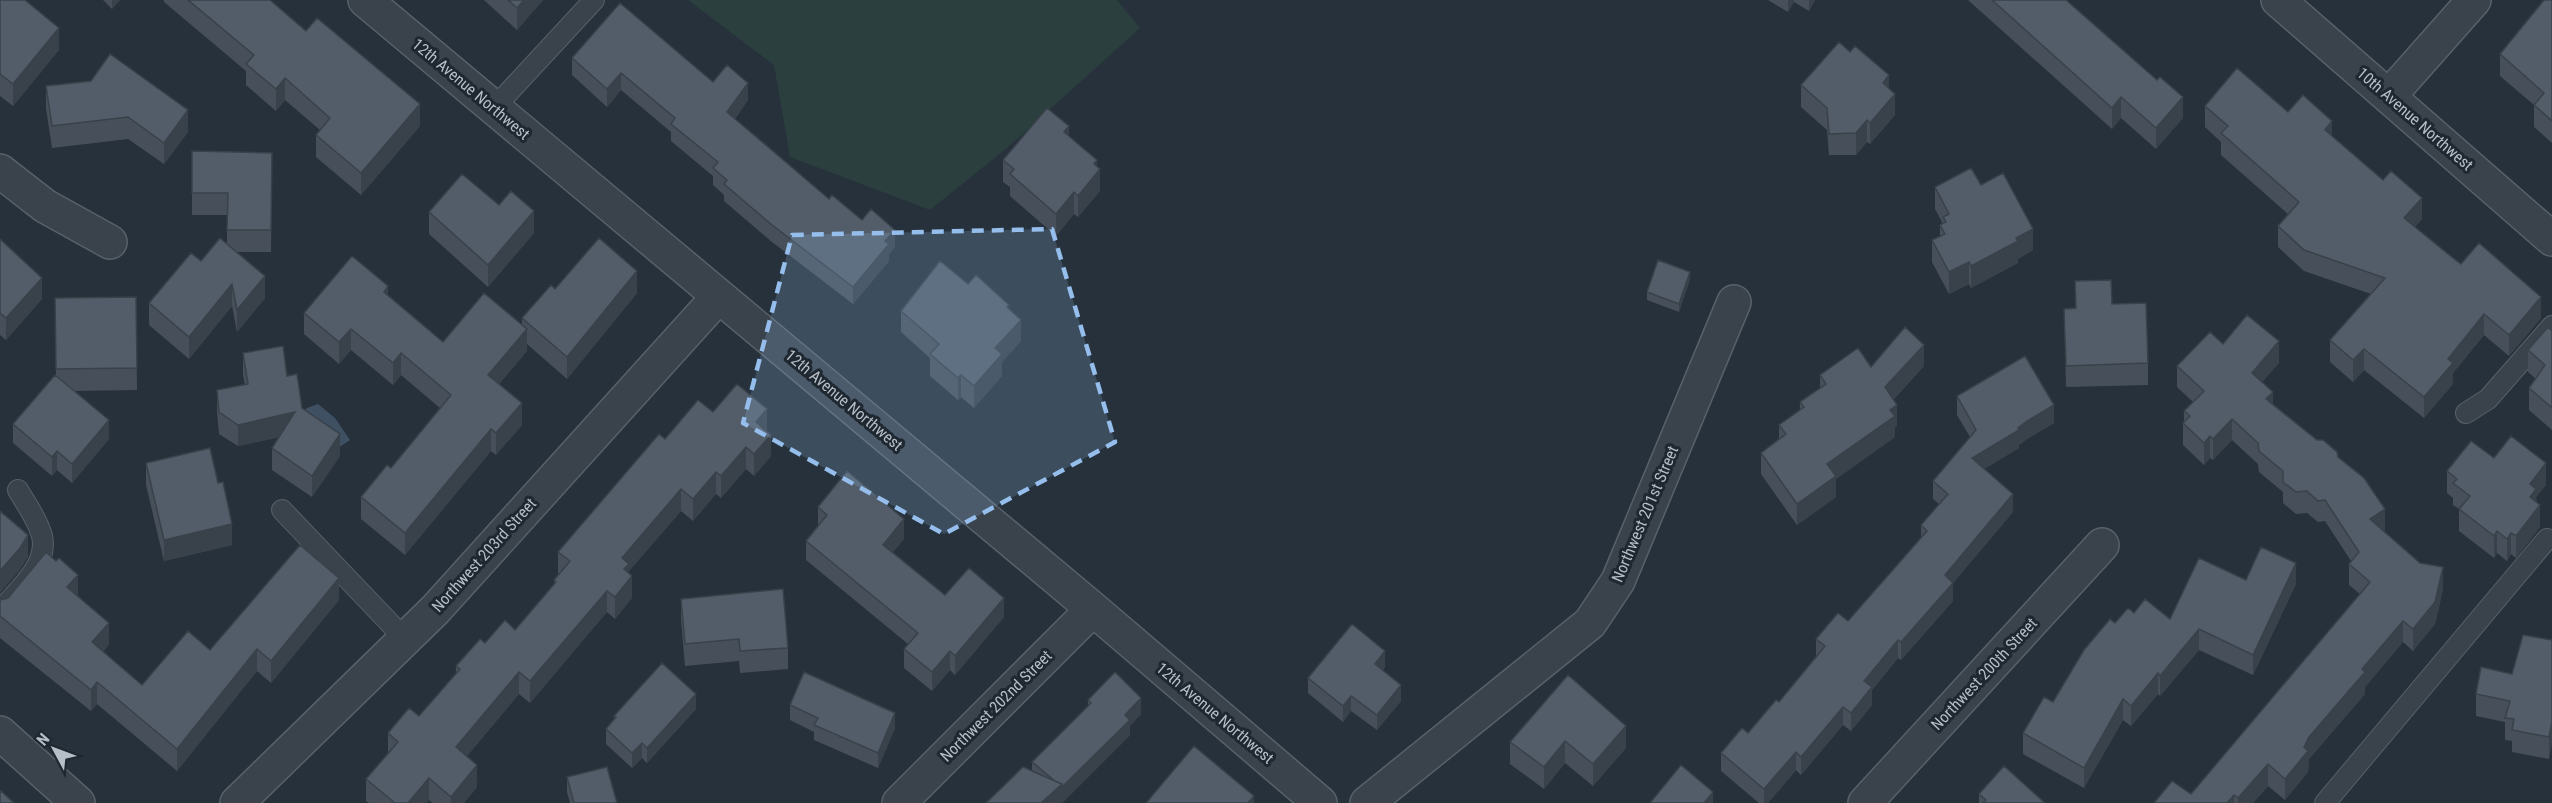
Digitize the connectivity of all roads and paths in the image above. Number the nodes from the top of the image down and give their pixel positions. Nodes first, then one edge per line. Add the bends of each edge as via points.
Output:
1 (365, 0) edge
2 (594, 0) edge
3 (2277, 0) edge
4 (2474, 0) edge
5 (2389, 96) junction
6 (494, 108) junction
7 (0, 171) edge
8 (2552, 239) edge
9 (110, 242) dead end
10 (719, 296) junction
11 (1734, 302) dead end
12 (2552, 326) edge
13 (2466, 413) dead end
14 (18, 490) dead end
15 (282, 510) dead end
16 (2547, 538) dead end
17 (2102, 544) dead end
18 (1093, 609) junction
19 (0, 611) edge
20 (405, 639) junction
21 (0, 733) edge
22 (78, 803) edge
23 (237, 803) edge
24 (899, 803) edge
25 (1320, 803) edge
26 (1367, 803) edge
27 (1865, 803) edge
28 (2325, 803) edge

1 - 6 street, 12th Avenue Northwest
2 - 6 lane
3 - 5 street, 10th Avenue Northwest
4 - 5 street
5 - 8 street, 10th Avenue Northwest
6 - 10 street, 12th Avenue Northwest
7 - 9 street via 45,206
10 - 18 street, 12th Avenue Northwest
10 - 20 street, Northwest 203rd Street
11 - 26 street, Northwest 201st Street via 1618,581 1590,623
12 - 13 lane via 2488,399
14 - 19 lane via 42,536 42,548 39,563
15 - 20 lane
16 - 28 lane
17 - 27 street, Northwest 200th Street
18 - 24 street, Northwest 202nd Street
18 - 25 street, 12th Avenue Northwest
20 - 23 street, Northwest 203rd Street
21 - 22 street

